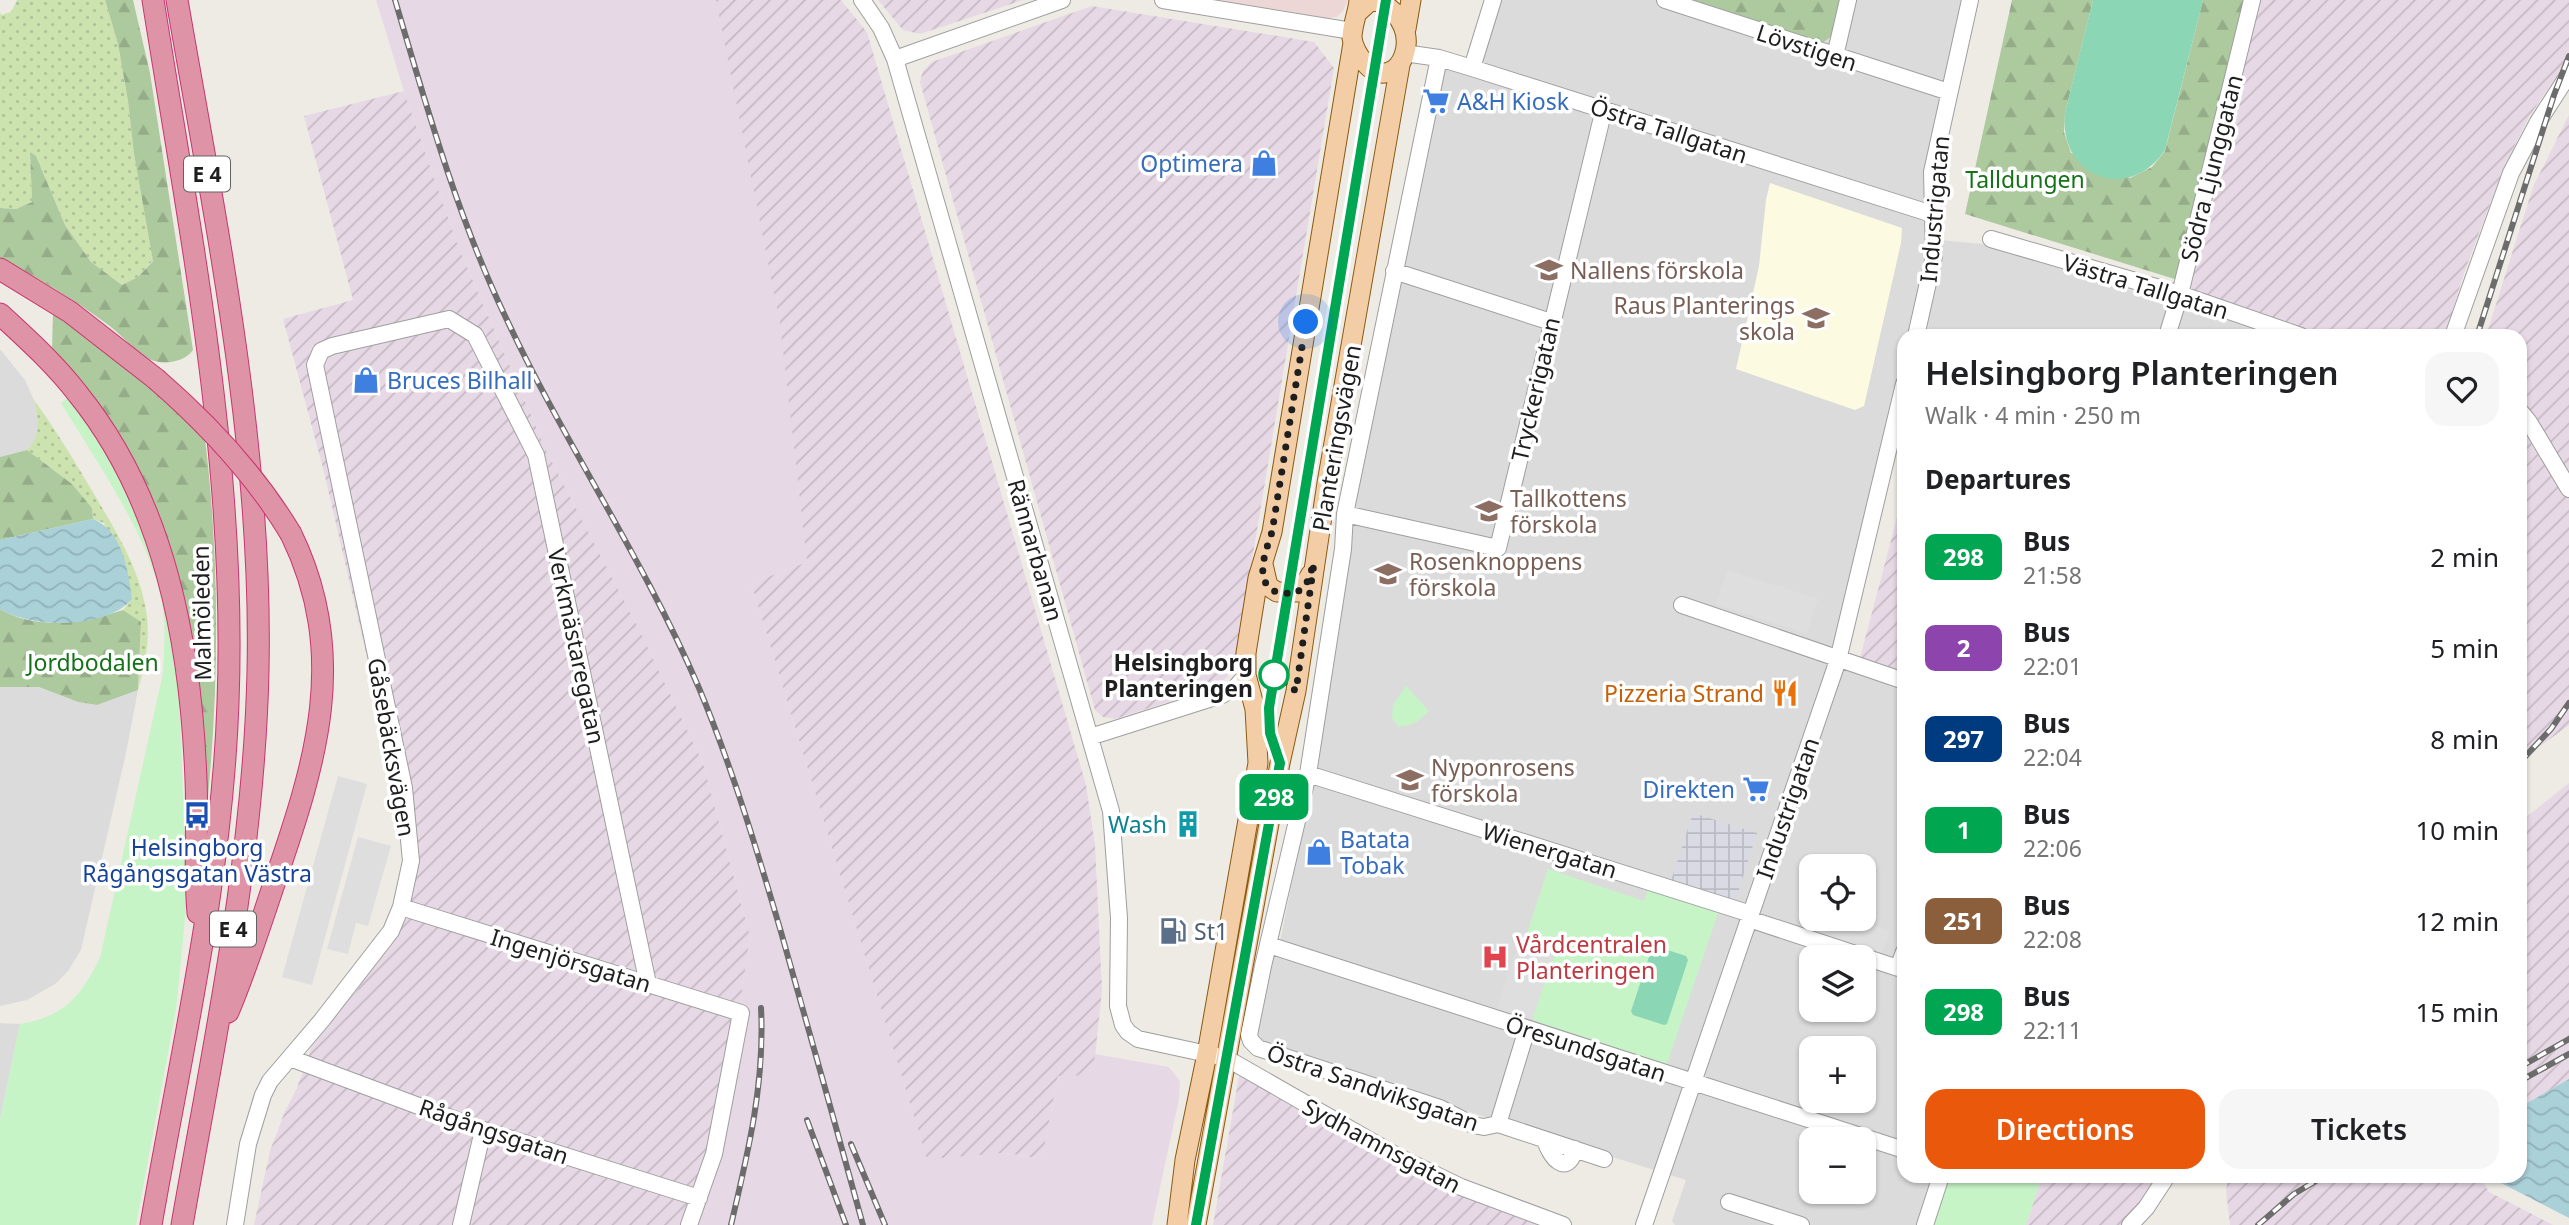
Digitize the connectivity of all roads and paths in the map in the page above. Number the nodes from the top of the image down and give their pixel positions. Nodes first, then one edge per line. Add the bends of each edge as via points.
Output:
1 (153, 0) edge
2 (177, 0) edge
3 (862, 0) edge
4 (1062, 0) edge
5 (1163, 0) edge
6 (1411, 0) edge
7 (1493, 0) edge
8 (1665, 0) edge
9 (1848, 0) edge
10 (1970, 0) edge
11 (2252, 0) edge
12 (1356, 22) edge
13 (1406, 29) junction
14 (1835, 56) junction
15 (1439, 58) junction
16 (895, 59) junction
17 (1402, 59) junction
18 (1472, 68) junction
19 (2569, 74) edge
20 (1949, 92) junction
21 (1604, 109) junction
22 (1932, 214) junction
23 (1991, 239) dead end
24 (0, 268) edge
25 (1394, 271) junction
26 (2180, 294) junction
27 (0, 314) edge
28 (1551, 322) junction
29 (1918, 329) edge
30 (2169, 329) edge
31 (2281, 329) edge
32 (2455, 329) edge
33 (321, 351) joint
34 (2527, 420) edge
35 (1897, 436) edge
36 (2569, 489) edge
37 (1345, 514) junction
38 (1262, 563) junction
39 (1314, 563) junction
40 (1682, 604) dead end
41 (1838, 660) junction
42 (1247, 675) junction
43 (1897, 679) edge
44 (1090, 737) junction
45 (1308, 774) junction
46 (401, 907) junction
47 (1750, 916) junction
48 (1269, 946) junction
49 (200, 953) junction
50 (1897, 968) edge
51 (648, 984) junction
52 (1527, 1029) junction
53 (1251, 1041) joint
54 (214, 1044) junction
55 (1216, 1056) junction
56 (290, 1058) junction
57 (1693, 1083) junction
58 (1498, 1124) junction
59 (483, 1130) junction
60 (1897, 1148) edge
61 (1604, 1159) dead end
62 (1939, 1183) edge
63 (2164, 1183) edge
64 (699, 1198) junction
65 (1729, 1202) dead end
66 (151, 1225) edge
67 (183, 1225) edge
68 (235, 1225) edge
69 (461, 1225) edge
70 (689, 1225) edge
71 (1177, 1225) edge
72 (1196, 1225) edge
73 (1563, 1225) edge
74 (1644, 1225) edge
75 (1801, 1225) edge
76 (1925, 1225) edge
77 (2130, 1225) edge

1 - 49 highway, Malmöleden / E 4 via 209,348 229,600 220,809
2 - 54 highway, E 4 via 245,426 258,611 249,814
3 - 16 street, Rännarbanan
4 - 16 street
5 - 12 street
6 - 13 main road
7 - 18 street
8 - 14 street, Lövstigen
9 - 14 street
10 - 20 street, Industrigatan
11 - 26 street, Södra Ljunggatan
12 - 13 main road via 1369,2 1377,1 1399,16
12 - 17 main road via 1366,65 1391,73
12 - 38 main road, Planteringsvägen via 1272,532
13 - 17 main road
14 - 20 street, Lövstigen
15 - 17 street, Östra Tallgatan
15 - 18 street, Östra Tallgatan
15 - 25 street, Planteringsvägen
16 - 44 street, Rännarbanan
17 - 39 main road, Planteringsvägen
18 - 21 street, Östra Tallgatan
19 - 32 street via 2511,173
20 - 22 street, Industrigatan via 1932,172
21 - 22 street, Östra Tallgatan
21 - 28 street, Tryckerigatan
22 - 29 street, Industrigatan via 1934,256
23 - 26 street, Västra Tallgatan
24 - 54 highway, bridge via 70,312 156,379 210,429 270,499 306,567 324,655 318,732 290,836
25 - 28 street
25 - 37 street, Planteringsvägen
26 - 30 street, Södra Ljunggatan
26 - 31 street, Västra Tallgatan
27 - 49 highway via 50,360 98,421 156,537 175,601 193,732
28 - 37 street, Tryckerigatan via 1498,548
33 - 46 street, Gåsebäcksvägen via 314,365 404,789 411,861
33 - 51 street, Verkmästaregatan via 449,319 475,335 536,455
34 - 36 street
35 - 41 street, Industrigatan
37 - 45 street, Planteringsvägen
38 - 39 main road via 1268,586 1277,592 1296,593 1306,585
38 - 42 main road, Planteringsvägen via 1245,653
39 - 55 main road, Planteringsvägen via 1296,691
40 - 41 street
41 - 43 street
41 - 47 street, Industrigatan
42 - 44 street via 1222,695
42 - 55 main road, Planteringsvägen via 1255,709 1258,763
44 - 55 street, Rännarbanan via 1115,841 1118,1006 1123,1025 1138,1039
45 - 47 street, Wienergatan
45 - 48 street, Planteringsvägen
46 - 51 street, Ingenjörsgatan
46 - 56 street, Gåsebäcksvägen via 391,931
47 - 50 street, Wienergatan
47 - 57 street, Industrigatan
48 - 52 street, Öresundsgatan
48 - 53 street, Planteringsvägen
49 - 66 highway, Malmöleden / E 4
51 - 64 street, Ingenjörsgatan via 741,1013 715,1154
52 - 57 street, Öresundsgatan
52 - 58 street, Östra Sandviksgatan
53 - 58 street, Östra Sandviksgatan via 1258,1048 1440,1108 1472,1125
54 - 67 highway, E 4
55 - 71 main road via 1185,1160
55 - 72 main road
55 - 73 street, Sydhamnsgatan via 1399,1157 1461,1187
56 - 59 street, Rågångsgatan
56 - 68 street, Gåsebäcksvägen via 270,1081 254,1120
57 - 60 street, Öresundsgatan
57 - 74 street, Industrigatan
58 - 61 street, Östra Sandviksgatan
59 - 64 street, Rågångsgatan
59 - 69 street
62 - 76 street
63 - 77 street
64 - 70 street
65 - 75 street

